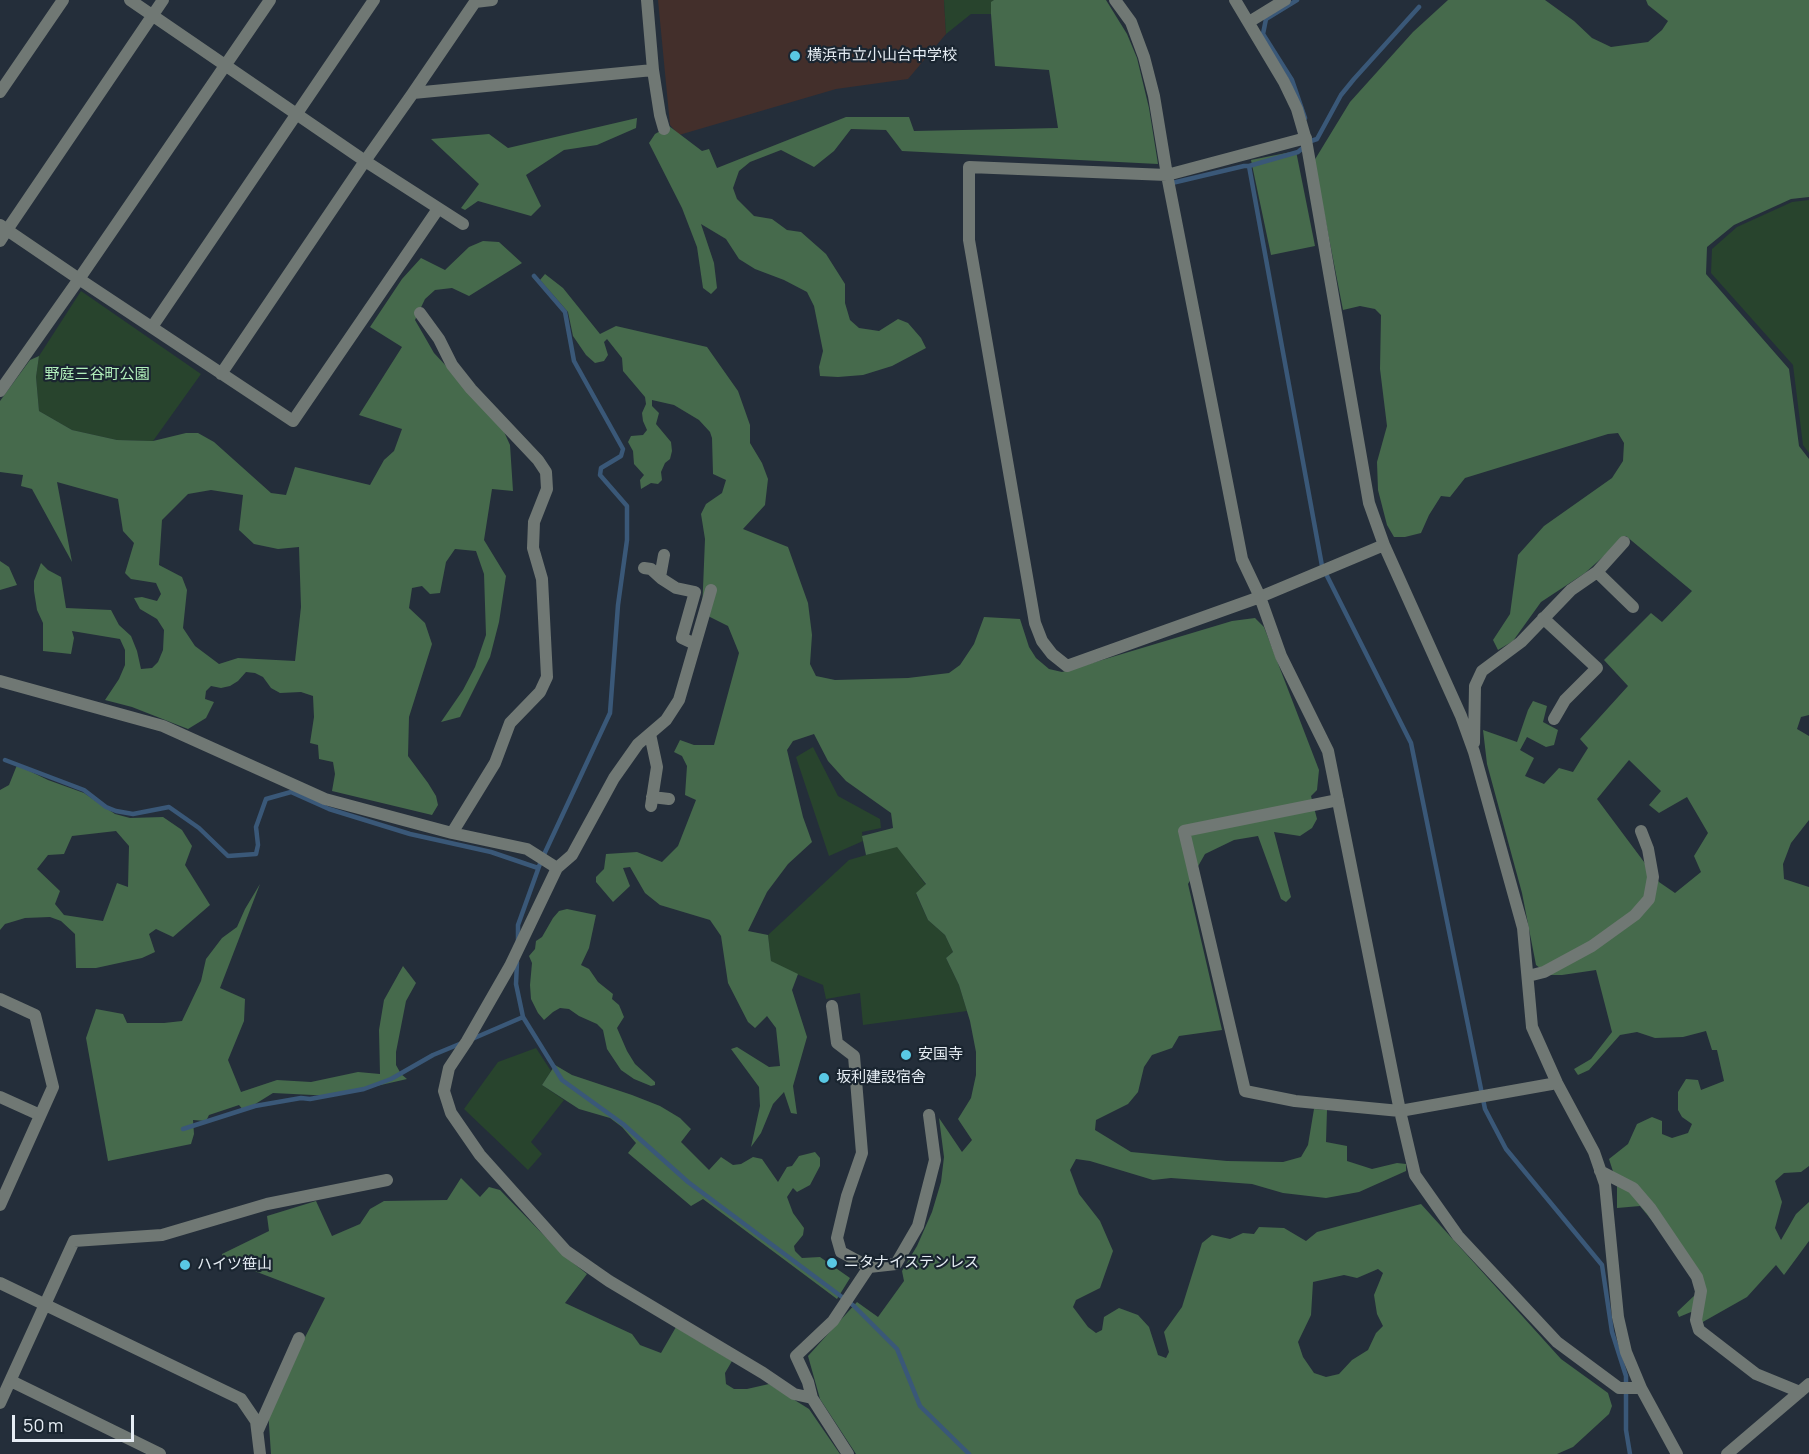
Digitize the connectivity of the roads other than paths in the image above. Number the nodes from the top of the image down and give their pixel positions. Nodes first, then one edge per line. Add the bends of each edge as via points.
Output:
1 (63, 0) edge
2 (130, 0) edge
3 (163, 0) edge
4 (270, 0) edge
5 (374, 0) edge
6 (492, 0) edge
7 (648, 0) edge
8 (1115, 0) edge
9 (1235, 0) edge
10 (1285, 0) edge
11 (475, 1) edge
12 (152, 15) junction
13 (1249, 22) junction
14 (226, 65) junction
15 (653, 70) junction
16 (0, 92) edge
17 (413, 93) junction
18 (297, 114) junction
19 (664, 129) dead end
20 (1306, 139) junction
21 (365, 161) junction
22 (1167, 175) junction
23 (438, 209) junction
24 (463, 224) dead end
25 (4, 227) edge
26 (0, 241) edge
27 (79, 279) junction
28 (420, 313) dead end
29 (152, 327) junction
30 (221, 374) junction
31 (0, 391) edge
32 (1624, 542) dead end
33 (1384, 545) junction
34 (664, 555) dead end
35 (644, 568) dead end
36 (1597, 572) junction
37 (660, 577) junction
38 (711, 590) dead end
39 (1260, 597) junction
40 (1633, 607) dead end
41 (1543, 618) junction
42 (695, 644) junction
43 (0, 681) edge
44 (1554, 719) dead end
45 (650, 734) junction
46 (1474, 752) junction
47 (669, 799) dead end
48 (1338, 800) junction
49 (1641, 831) dead end
50 (452, 833) junction
51 (554, 866) junction
52 (1528, 975) junction
53 (0, 999) edge
54 (832, 1006) dead end
55 (1557, 1083) junction
56 (0, 1097) edge
57 (1400, 1111) junction
58 (40, 1115) junction
59 (929, 1115) dead end
60 (1600, 1171) junction
61 (387, 1180) dead end
62 (3, 1191) edge
63 (0, 1205) edge
64 (868, 1267) junction
65 (0, 1283) edge
66 (45, 1304) junction
67 (299, 1338) dead end
68 (11, 1381) junction
69 (1639, 1388) junction
70 (1804, 1388) edge
71 (812, 1398) junction
72 (0, 1403) edge
73 (258, 1430) junction
74 (160, 1454) edge
75 (260, 1454) edge
76 (848, 1454) edge
77 (1677, 1454) edge
78 (1727, 1454) edge

1 - 16 street
2 - 12 street
3 - 12 street
4 - 14 street
5 - 18 street
6 - 11 street
7 - 15 street
8 - 22 street via 1131,22 1144,57
9 - 13 street
10 - 13 street
11 - 17 street
12 - 14 street
12 - 25 street
13 - 20 street via 1289,92
14 - 18 street
14 - 27 street
15 - 17 street
15 - 19 street
17 - 21 street
18 - 21 street
18 - 29 street
20 - 22 street
20 - 33 street via 1369,503
21 - 23 street
21 - 30 street
22 - 39 street via 1242,559
22 - 39 street via 969,167 969,240 1035,623 1047,648 1067,666
23 - 24 street
23 - 30 street via 293,421
25 - 26 street
25 - 27 street
27 - 29 street
27 - 31 street
28 - 50 street via 471,389 546,472 547,489 534,522 533,548 542,579 547,677 540,692 510,723 495,763
29 - 30 street
32 - 36 street
33 - 39 street
33 - 46 street
34 - 37 street
35 - 37 street
36 - 40 street
36 - 41 street via 1571,590
37 - 42 street via 676,588 695,592 682,638
38 - 42 street
39 - 48 street via 1281,656 1328,751
41 - 44 street via 1597,668 1565,700
41 - 46 street via 1521,642 1482,671 1475,686
42 - 45 street via 680,700
43 - 50 street via 163,726 325,799
45 - 47 street via 657,767 652,802
45 - 51 street via 614,778 572,855
46 - 52 street via 1523,928
48 - 57 street
48 - 57 street via 1184,831 1245,1091 1295,1101
49 - 52 street via 1653,877 1649,899 1635,915 1592,946 1544,972
50 - 51 street via 527,849
51 - 71 street via 514,959 449,1068 444,1091 451,1113 480,1155 566,1251 794,1394
52 - 55 street via 1532,1027
53 - 58 street via 35,1015 53,1088
54 - 64 street via 837,1043 854,1056 862,1153 837,1238 841,1252
55 - 57 street
55 - 60 street
56 - 58 street
57 - 69 street via 1415,1175 1458,1236 1557,1342 1619,1388
58 - 62 street
59 - 64 street via 935,1160 918,1226 896,1264
60 - 69 street via 1605,1184 1618,1317
60 - 70 street via 1633,1188 1697,1277 1701,1291 1698,1330 1756,1374
61 - 66 street via 267,1204 162,1235 74,1241
62 - 63 street
64 - 71 street via 833,1321 796,1356
65 - 66 street
66 - 68 street
66 - 73 street via 241,1399
67 - 73 street
68 - 72 street
68 - 74 street
69 - 77 street
70 - 78 street
71 - 76 street
73 - 75 street

